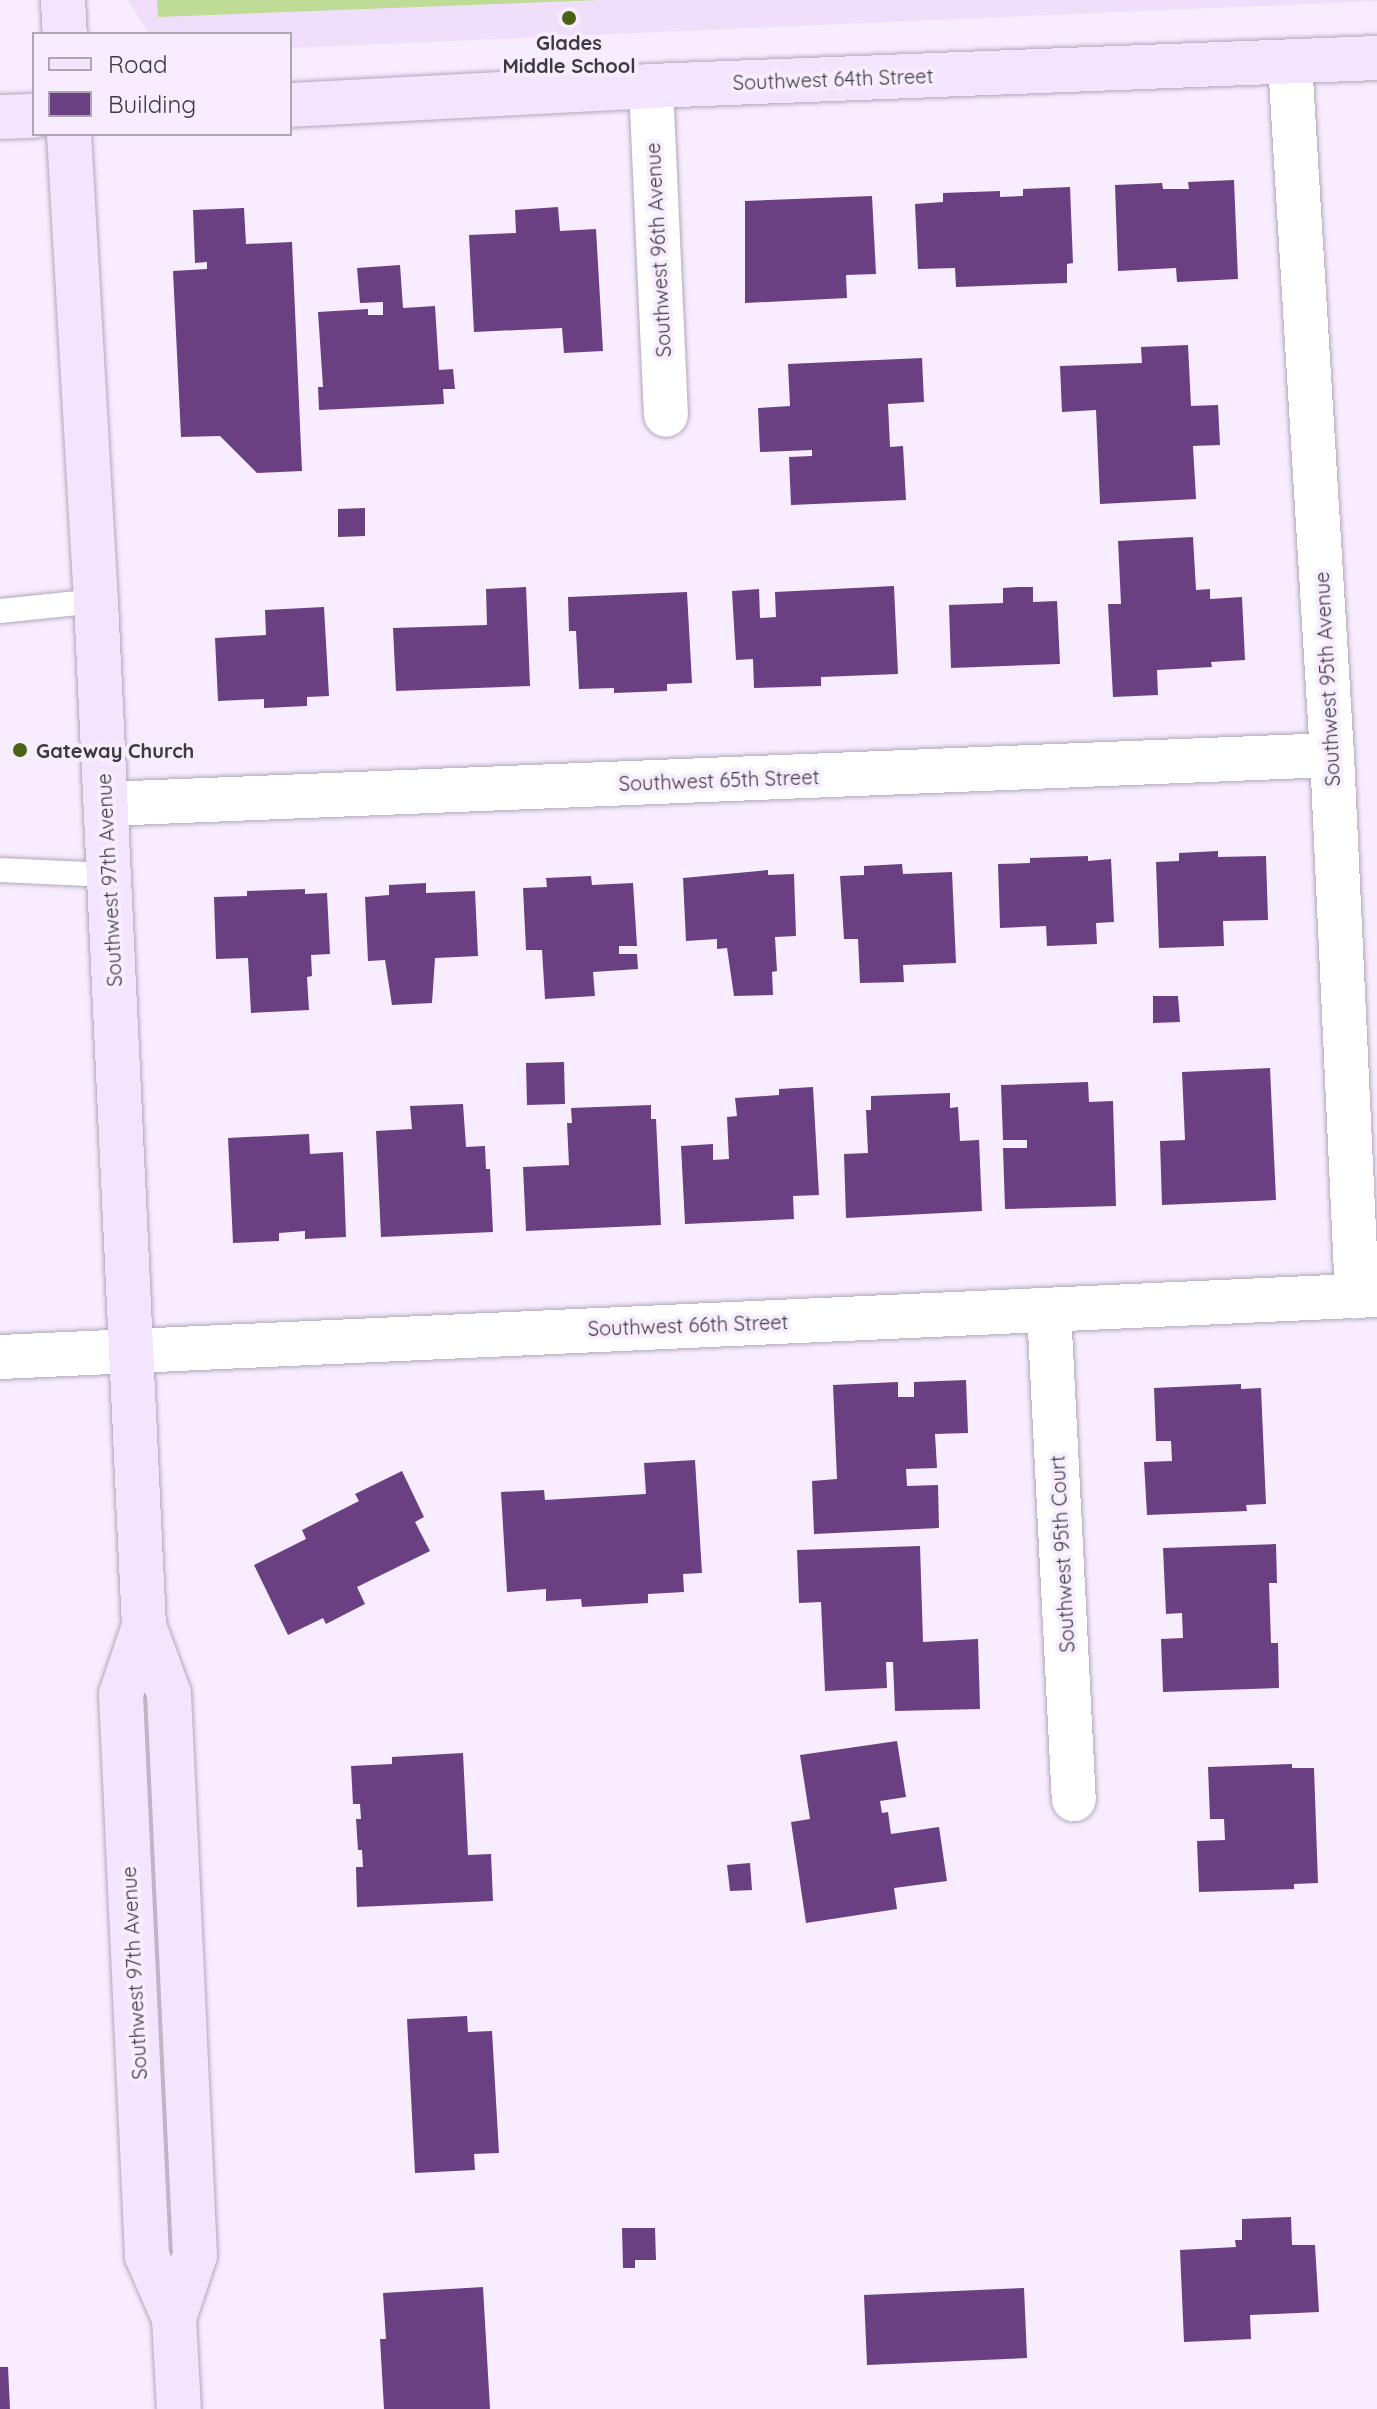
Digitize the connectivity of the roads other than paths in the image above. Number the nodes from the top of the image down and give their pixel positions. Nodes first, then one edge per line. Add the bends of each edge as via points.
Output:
1 (63, 0) edge
2 (65, 32) edge
3 (1377, 58) edge
4 (1290, 62) junction
5 (651, 86) junction
6 (292, 105) edge
7 (32, 116) edge
8 (0, 117) edge
9 (69, 136) edge
10 (666, 415) dead end
11 (96, 601) junction
12 (0, 611) edge
13 (1332, 755) junction
14 (106, 804) junction
15 (0, 870) edge
16 (109, 875) junction
17 (1367, 1296) edge
18 (1049, 1310) junction
19 (130, 1349) junction
20 (0, 1357) edge
21 (1074, 1799) dead end
22 (179, 2409) edge

1 - 2 street
3 - 4 street, Southwest 64th Street
4 - 5 street, Southwest 64th Street
4 - 13 street, Southwest 95th Avenue
5 - 6 street, Southwest 64th Street
5 - 10 street, Southwest 96th Avenue
7 - 8 street
9 - 11 street, Southwest 97th Avenue
11 - 12 lane
11 - 14 street, Southwest 97th Avenue
13 - 14 street, Southwest 65th Street
13 - 17 street, Southwest 95th Avenue
14 - 16 street, Southwest 97th Avenue
15 - 16 lane
16 - 19 street, Southwest 97th Avenue
17 - 18 street, Southwest 66th Street
18 - 19 street, Southwest 66th Street
18 - 21 street, Southwest 95th Court
19 - 20 street, Southwest 66th Street
19 - 22 street, Southwest 97th Avenue via 144,1626 169,1694 195,2240 174,2318

